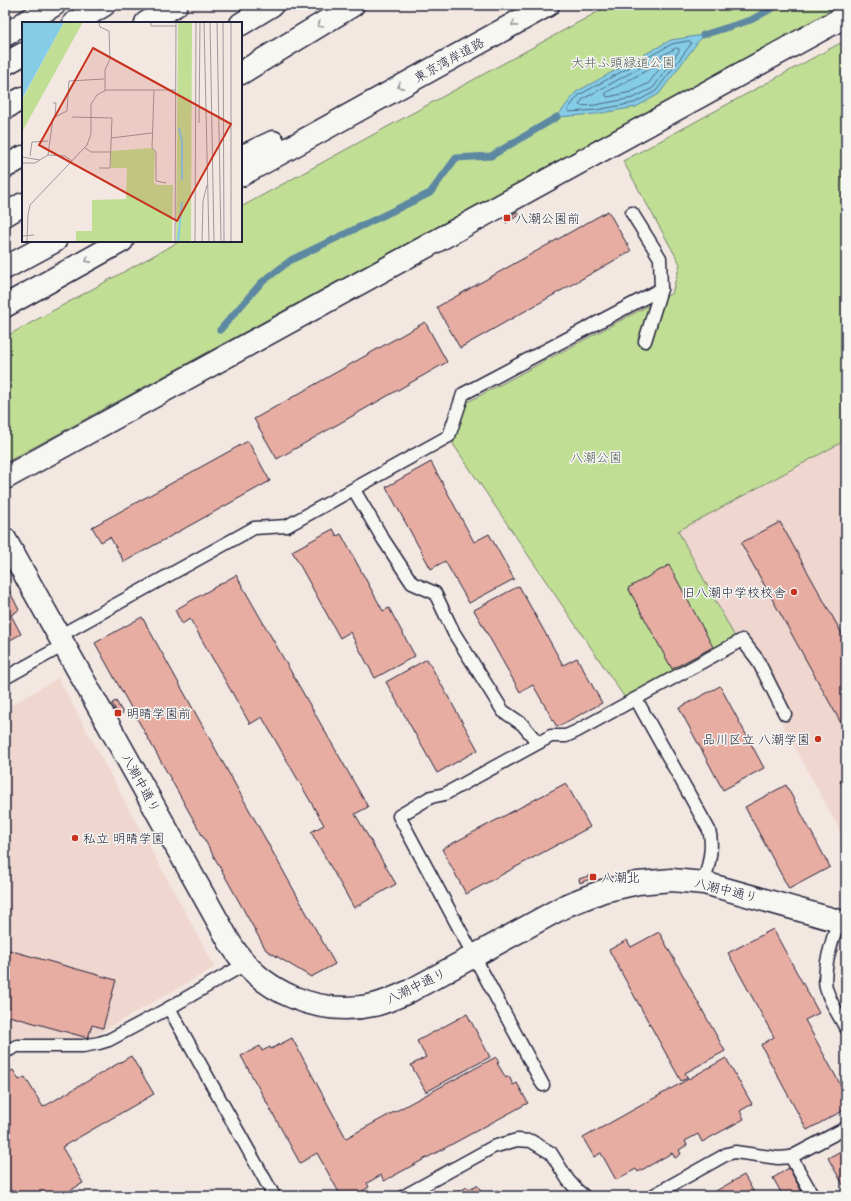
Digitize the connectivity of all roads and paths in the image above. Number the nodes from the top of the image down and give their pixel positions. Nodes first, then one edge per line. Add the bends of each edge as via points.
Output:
1 (54, 5) edge
2 (104, 5) edge
3 (176, 5) edge
4 (272, 5) edge
5 (353, 5) edge
6 (548, 5) edge
7 (846, 16) edge
8 (26, 22) edge
9 (76, 22) edge
10 (148, 22) edge
11 (242, 23) edge
12 (22, 24) edge
13 (5, 35) edge
14 (22, 55) edge
15 (5, 64) edge
16 (242, 72) edge
17 (22, 99) edge
18 (5, 108) edge
19 (349, 114) junction
20 (242, 156) edge
21 (22, 158) edge
22 (5, 167) edge
23 (242, 174) edge
24 (22, 205) edge
25 (632, 214) dead end
26 (5, 215) edge
27 (53, 242) edge
28 (120, 242) edge
29 (5, 268) edge
30 (661, 289) junction
31 (5, 306) edge
32 (645, 341) dead end
33 (5, 478) edge
34 (354, 490) junction
35 (5, 539) edge
36 (62, 640) junction
37 (5, 678) edge
38 (636, 698) junction
39 (785, 714) dead end
40 (538, 743) junction
41 (704, 883) junction
42 (842, 922) edge
43 (474, 956) junction
44 (245, 964) junction
45 (170, 1008) junction
46 (846, 1028) edge
47 (5, 1052) edge
48 (542, 1085) dead end
49 (846, 1128) edge
50 (791, 1157) junction
51 (274, 1196) edge
52 (404, 1196) edge
53 (584, 1196) edge
54 (652, 1196) edge
55 (813, 1196) edge

1 - 8 main road
2 - 9 main road
3 - 10 main road
4 - 11 main road
5 -> 16 main road
6 -> 19 main road, 東京湾岸道路
7 - 33 main road
12 - 13 main road
14 - 15 main road
17 - 18 main road
19 - 20 main road, 東京湾岸道路
19 - 23 main road, 東京湾岸道路
21 - 22 main road
24 - 26 main road
25 - 30 lane via 660,258
27 - 29 main road
28 -> 31 main road
30 - 32 lane
30 - 34 lane via 463,394 449,436
34 - 36 lane via 287,526 254,528
34 - 40 lane via 412,582 435,593 454,633 503,711 522,724
35 - 36 main road, 八潮中通り
36 - 37 lane
36 - 44 main road, 八潮中通り via 230,943
38 - 39 lane via 742,640 757,659
38 - 40 lane via 566,736 551,736
38 - 41 lane via 709,830 711,844
40 - 43 lane via 445,794 431,797 398,816
41 - 42 main road, 八潮中通り
41 - 43 main road, 八潮中通り via 652,881 603,891 567,905
42 - 46 lane via 827,966 826,988
43 - 44 main road, 八潮中通り via 408,992 386,1001 344,1008 316,1005 296,999 269,984
43 - 48 lane
44 - 45 lane
45 - 47 lane via 124,1033 99,1043 83,1046 17,1046
45 - 51 lane
49 - 50 lane
50 - 54 lane via 778,1158 735,1152 727,1154
50 - 55 lane
52 - 53 lane via 493,1147 517,1140 531,1141 551,1153 568,1180

